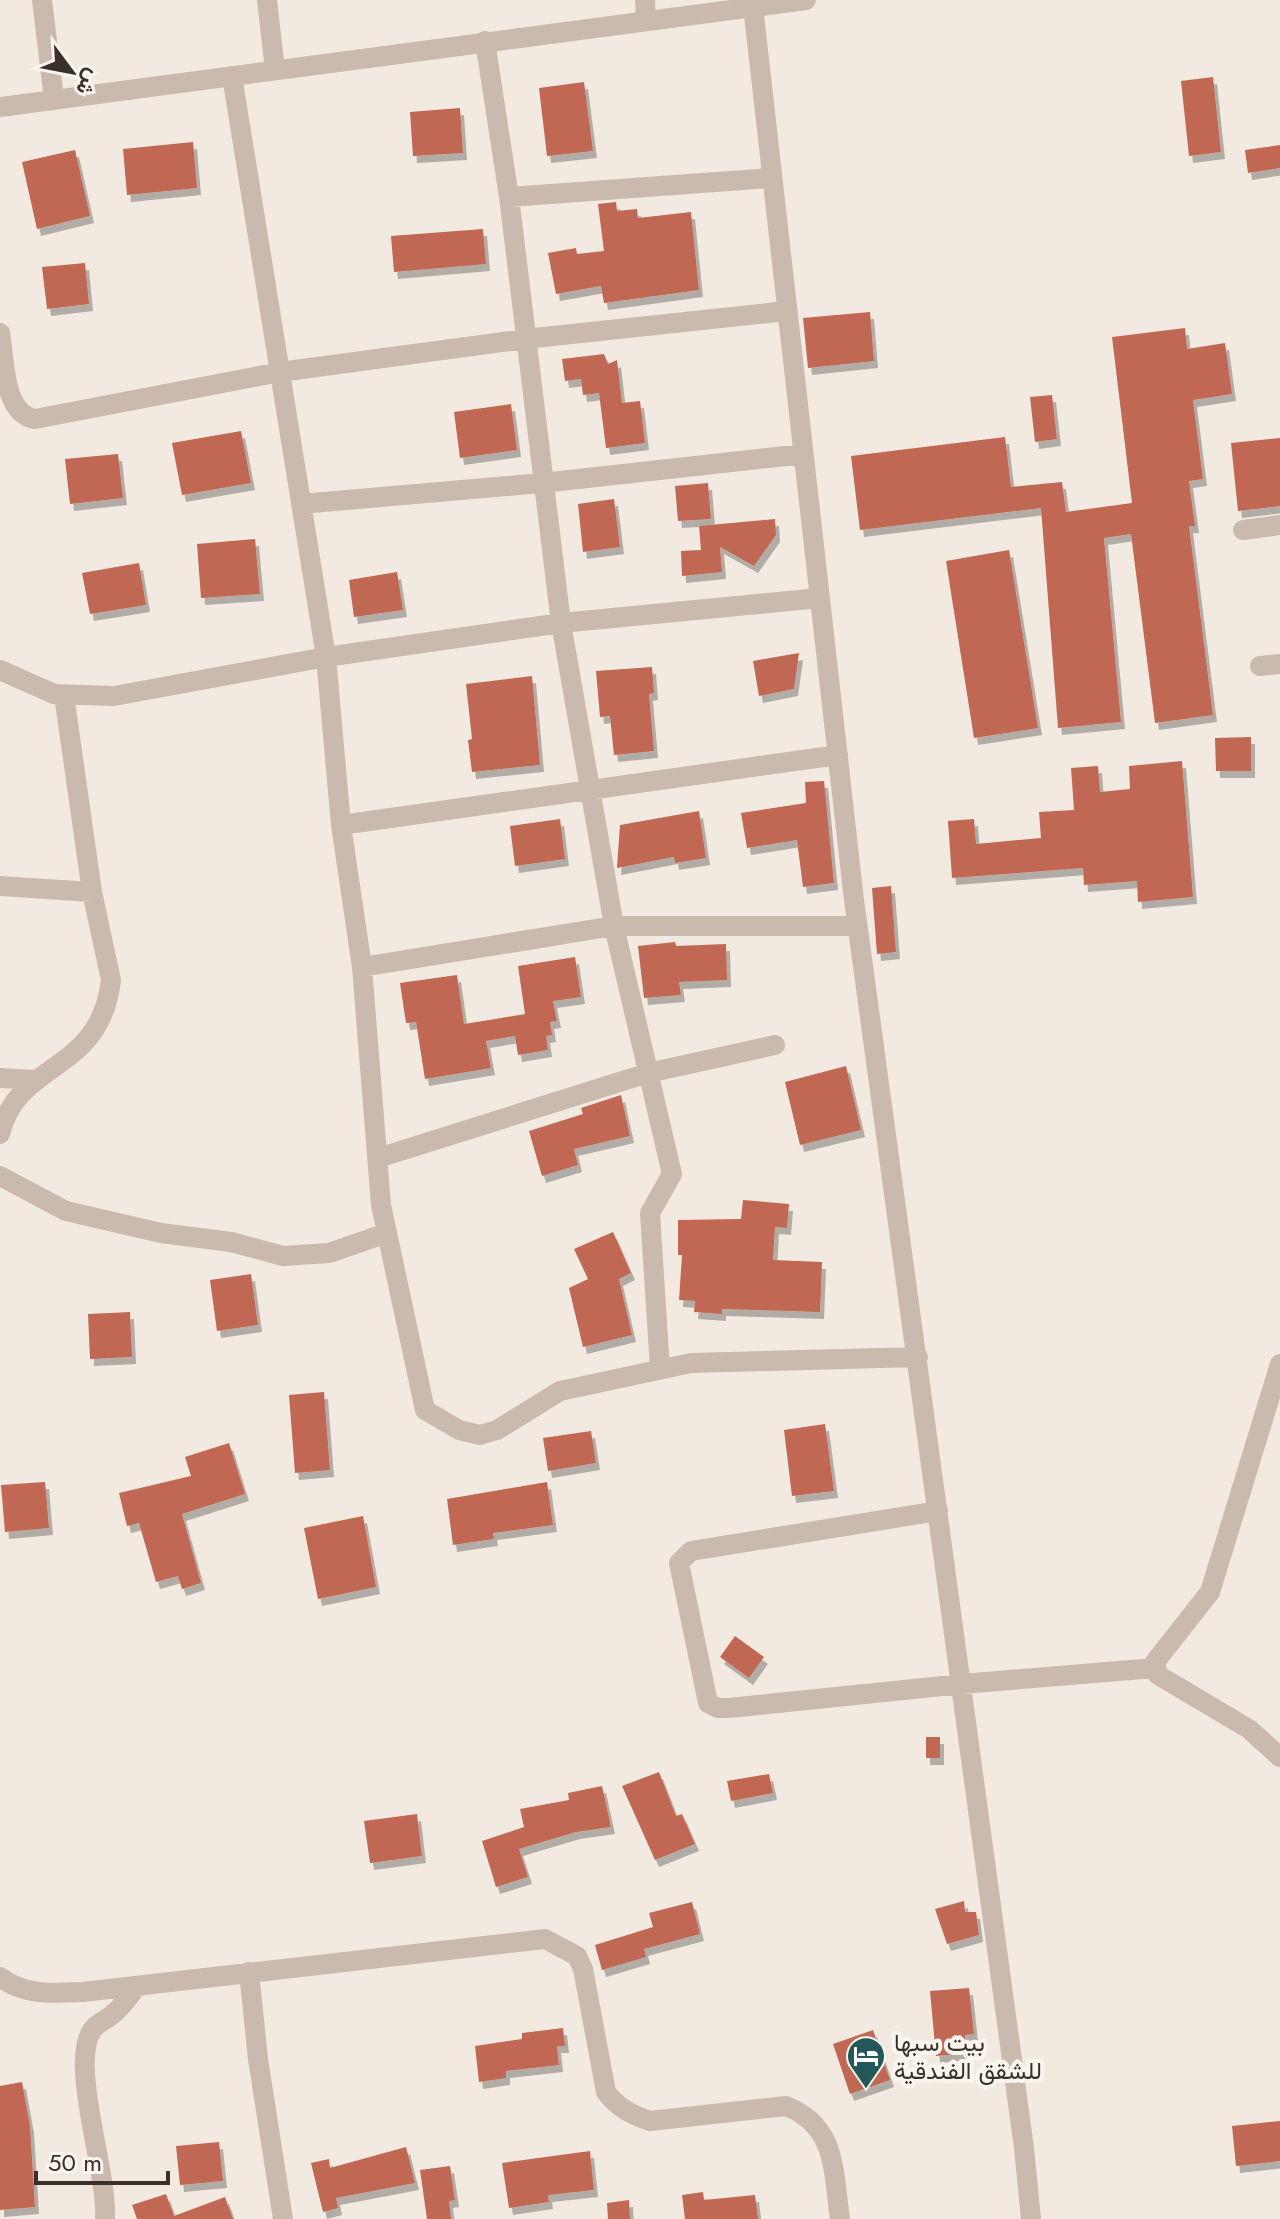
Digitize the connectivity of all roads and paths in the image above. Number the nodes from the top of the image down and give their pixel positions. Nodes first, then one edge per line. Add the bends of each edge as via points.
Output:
1 (42, 0) edge
2 (267, 0) edge
3 (806, 0) edge
4 (753, 6) junction
5 (646, 10) edge
6 (485, 41) junction
7 (275, 70) junction
8 (232, 76) junction
9 (54, 99) junction
10 (0, 107) edge
11 (772, 178) junction
12 (509, 197) junction
13 (787, 311) junction
14 (0, 333) edge
15 (525, 339) junction
16 (280, 372) junction
17 (804, 454) junction
18 (542, 483) junction
19 (301, 504) junction
20 (1280, 525) edge
21 (1243, 530) dead end
22 (820, 598) junction
23 (561, 623) junction
24 (326, 657) junction
25 (0, 670) edge
26 (64, 695) junction
27 (838, 755) junction
28 (591, 789) junction
29 (341, 825) junction
30 (0, 886) edge
31 (92, 892) junction
32 (614, 926) junction
33 (857, 926) junction
34 (362, 967) junction
35 (775, 1045) dead end
36 (648, 1073) junction
37 (0, 1078) edge
38 (35, 1080) junction
39 (0, 1134) edge
40 (378, 1158) junction
41 (0, 1176) edge
42 (387, 1233) junction
43 (918, 1357) junction
44 (1280, 1364) edge
45 (660, 1369) junction
46 (938, 1511) junction
47 (1155, 1668) junction
48 (962, 1684) junction
49 (1280, 1757) edge
50 (249, 1972) junction
51 (0, 1977) edge
52 (137, 1986) junction
53 (105, 2219) edge
54 (283, 2219) edge
55 (840, 2219) edge
56 (1031, 2219) edge

1 - 9 street
2 - 7 street
3 - 4 street
4 - 5 street
4 - 11 street
5 - 6 street
6 - 7 street
6 - 12 street
7 - 8 street
8 - 9 street
8 - 16 street
9 - 10 street
11 - 12 street
11 - 13 street
12 - 15 street
13 - 15 street
13 - 17 street
14 - 16 street via 13,406 23,417 35,419
15 - 16 street
15 - 18 street
16 - 19 street
17 - 18 street
17 - 22 street
18 - 19 street
18 - 23 street
19 - 24 street
20 - 21 street
22 - 23 street
22 - 27 street
23 - 24 street
23 - 28 street
24 - 26 street via 114,696
24 - 29 street
25 - 26 street
26 - 31 street
27 - 28 street
27 - 33 street
28 - 29 street
28 - 32 street
29 - 34 street
30 - 31 street
31 - 38 street via 111,980 106,1008 94,1034 64,1064
32 - 33 street
32 - 34 street
32 - 36 street
33 - 43 street
34 - 40 street
35 - 36 street
36 - 40 street
36 - 45 street via 672,1174 650,1213
37 - 38 street
38 - 39 street via 9,1108
40 - 42 street
41 - 42 street via 66,1211 283,1256 329,1253
42 - 45 street via 425,1410 459,1430 480,1435 497,1430 560,1391
43 - 45 street via 691,1363
43 - 46 street
44 - 47 street via 1210,1592 1156,1656
46 - 48 street
46 - 48 street via 702,1547 679,1563 708,1703 718,1708
47 - 48 street
47 - 49 street via 1158,1675 1249,1729
48 - 56 street
50 - 52 street
50 - 54 street
50 - 55 street via 528,1939 562,1946 577,1956 583,1969 606,2092 613,2101 650,2121 786,2106 801,2112 825,2135
51 - 52 street via 42,1994
52 - 53 street via 114,2014 94,2026 84,2052 107,2193

